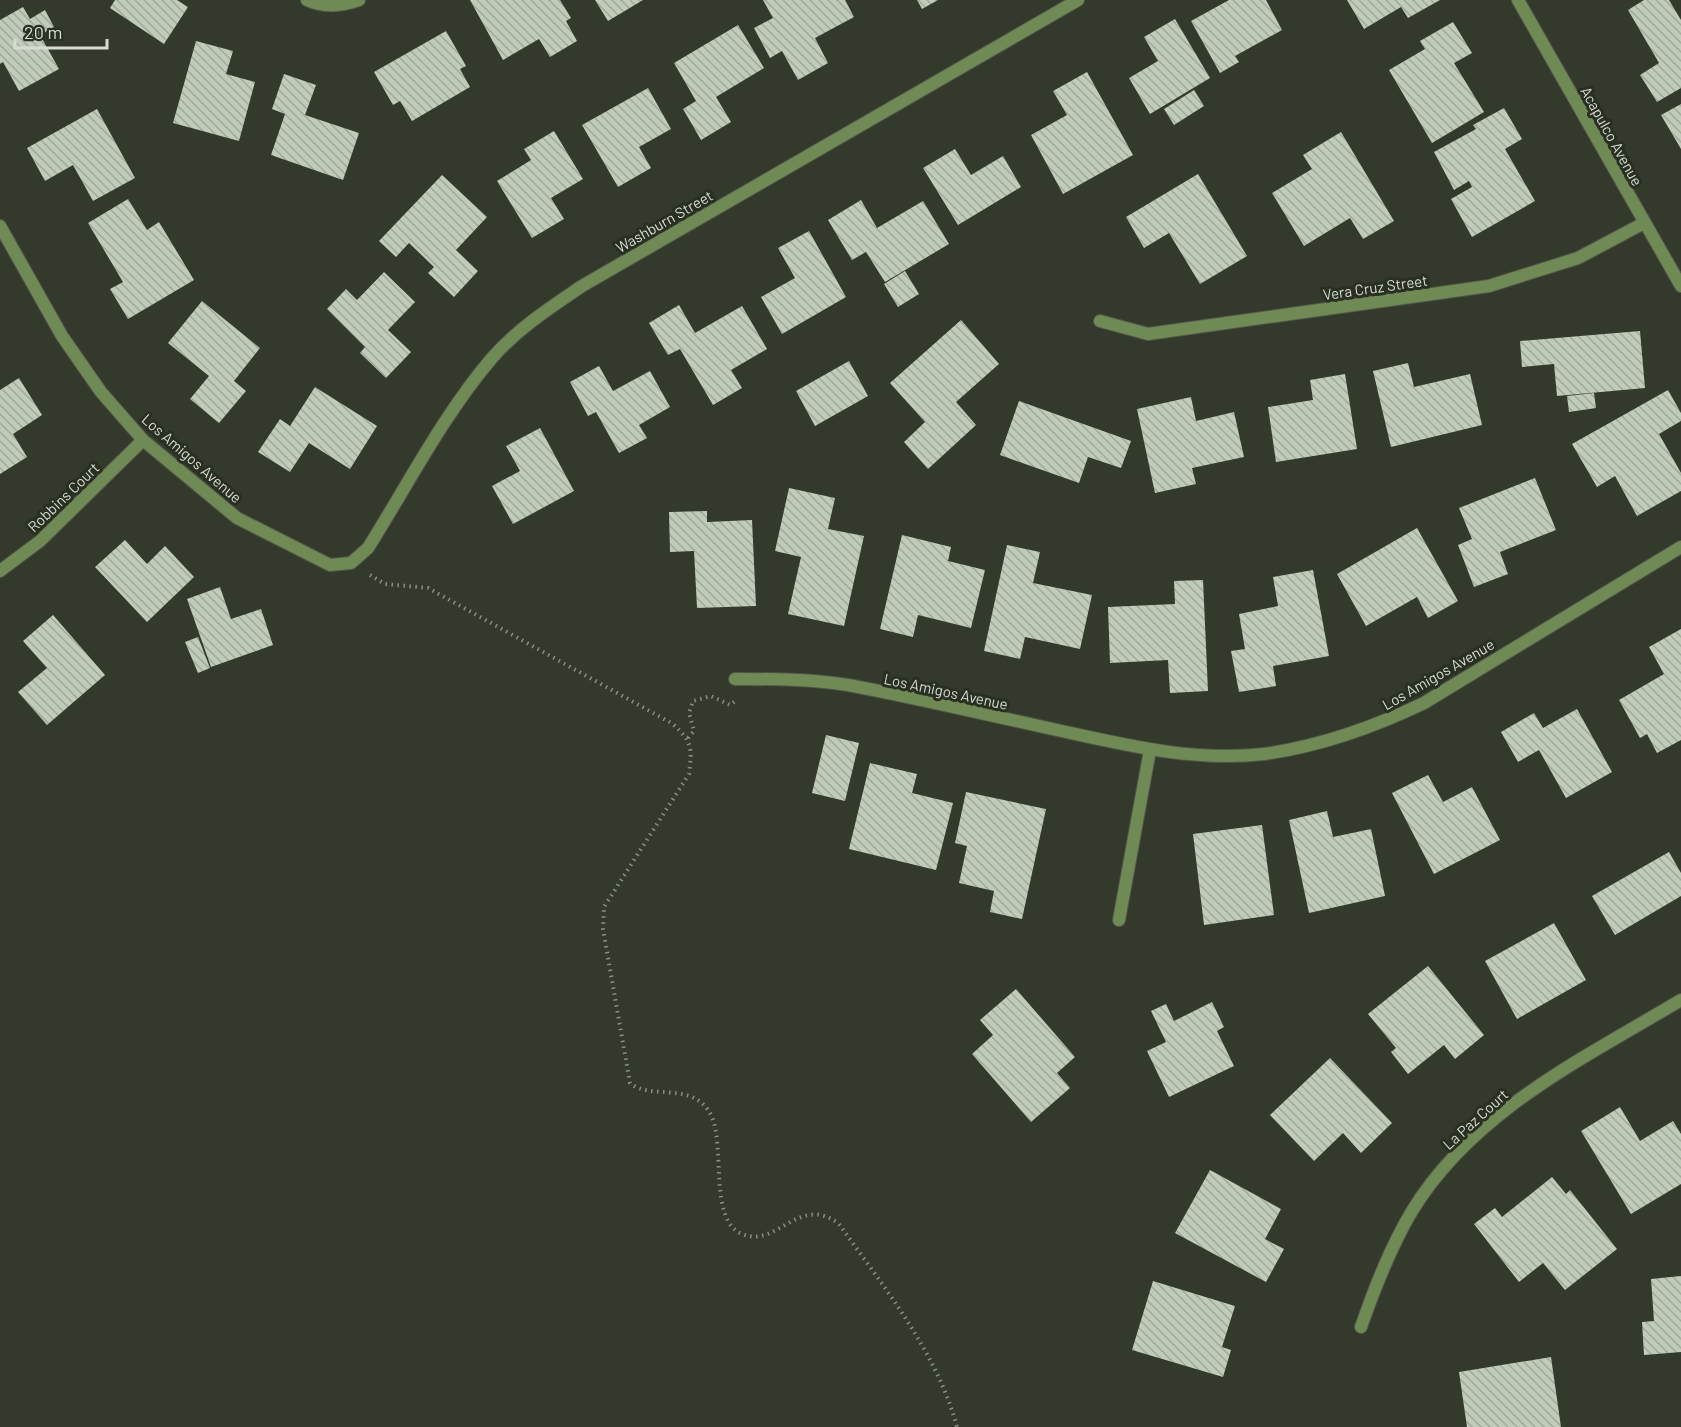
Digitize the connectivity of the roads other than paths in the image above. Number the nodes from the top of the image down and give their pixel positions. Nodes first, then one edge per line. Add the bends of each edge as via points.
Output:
1 (307, 0) edge
2 (358, 0) edge
3 (1078, 0) edge
4 (1518, 0) edge
5 (1644, 223) junction
6 (0, 226) edge
7 (1681, 286) edge
8 (1100, 321) dead end
9 (143, 440) junction
10 (1681, 547) edge
11 (351, 563) joint
12 (0, 571) edge
13 (735, 679) road end
14 (1150, 750) junction
15 (1119, 920) dead end
16 (1681, 1000) edge
17 (1361, 1328) dead end

1 - 2 street via 318,5 342,6
3 - 11 street, Washburn Street via 582,286 533,320 493,358 458,404 368,548
4 - 5 street, Acapulco Avenue
5 - 7 street, Acapulco Avenue
5 - 8 street, Vera Cruz Street via 1578,258 1488,286 1148,334
6 - 9 street, Los Amigos Avenue via 62,336 101,392
9 - 11 street, Los Amigos Avenue via 237,518 330,565
9 - 12 street, Robbins Court via 40,541
10 - 14 street, Los Amigos Avenue via 1424,703 1379,725 1320,744 1263,754 1204,755
13 - 14 street, Los Amigos Avenue via 847,685
14 - 15 street
16 - 17 street, La Paz Court via 1504,1110 1452,1159 1413,1210 1382,1267

